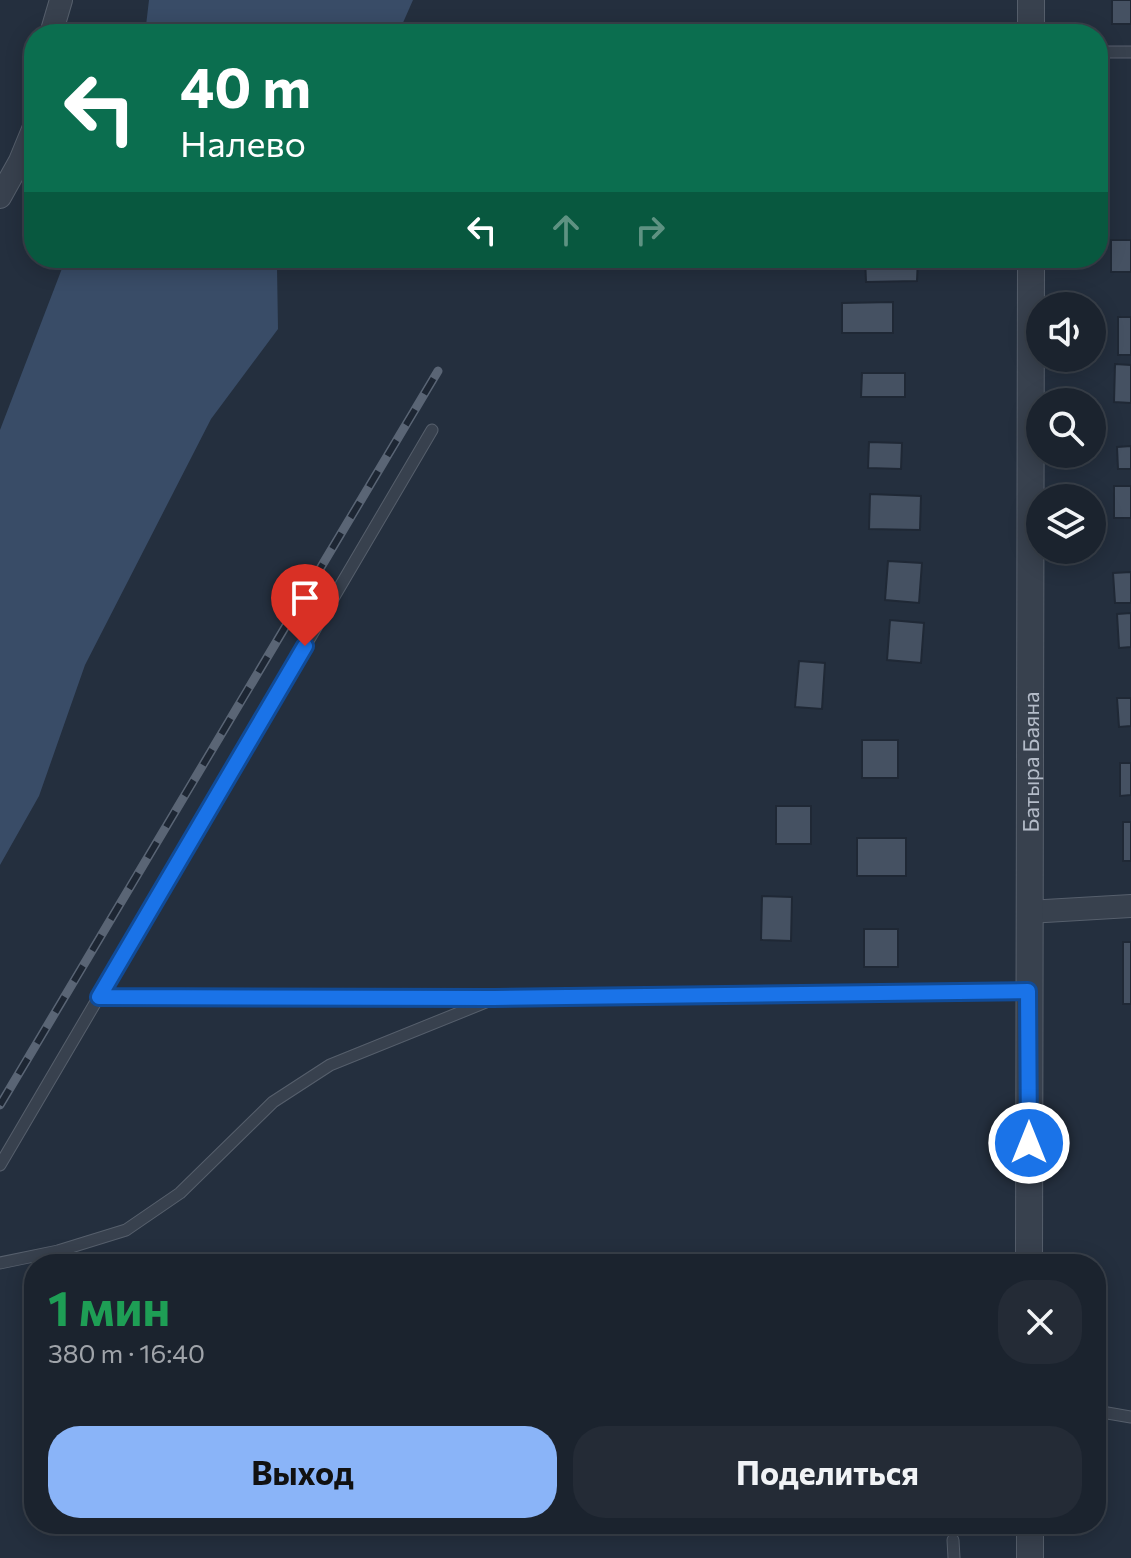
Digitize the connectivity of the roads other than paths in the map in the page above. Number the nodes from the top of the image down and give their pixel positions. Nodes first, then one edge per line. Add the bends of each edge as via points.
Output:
1 (61, 0) edge
2 (1031, 0) edge
3 (54, 24) edge
4 (1031, 24) edge
5 (1108, 52) edge
6 (1131, 52) edge
7 (24, 151) edge
8 (0, 197) edge
9 (1031, 268) edge
10 (432, 430) dead end
11 (1131, 906) edge
12 (1028, 912) junction
13 (1028, 991) junction
14 (99, 997) junction
15 (494, 998) junction
16 (0, 1165) edge
17 (44, 1254) edge
18 (1029, 1254) edge
19 (24, 1258) edge
20 (0, 1263) edge
21 (1106, 1413) edge
22 (1131, 1417) edge
23 (1030, 1534) edge
24 (953, 1540) dead end
25 (954, 1558) edge
26 (1030, 1558) edge

1 - 3 street
2 - 4 street
5 - 6 lane
7 - 8 street
9 - 12 street, Батыра Баяна
10 - 14 lane
11 - 12 street
12 - 13 street, Батыра Баяна
13 - 15 lane
13 - 18 street, Батыра Баяна
14 - 15 lane
14 - 16 lane
15 - 17 lane via 330,1065 273,1102 180,1193 126,1230
19 - 20 lane
21 - 22 lane
23 - 26 street
24 - 25 lane

